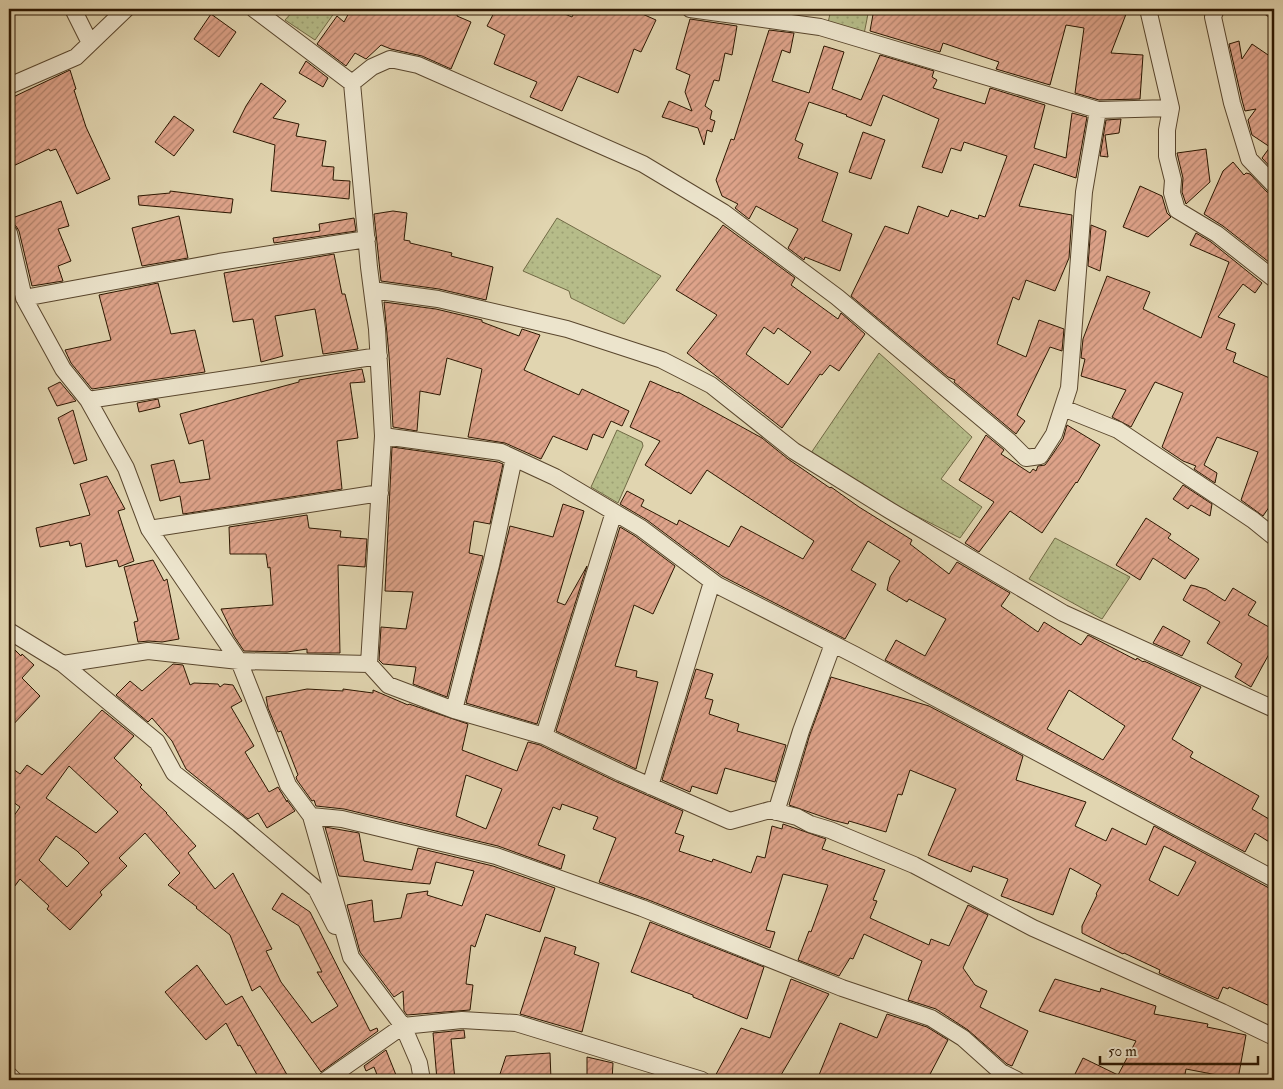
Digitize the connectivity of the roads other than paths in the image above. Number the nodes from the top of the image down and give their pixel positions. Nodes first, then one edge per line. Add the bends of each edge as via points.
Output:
1 (74, 9) edge
2 (126, 9) edge
3 (254, 9) edge
4 (690, 9) edge
5 (1148, 9) edge
6 (1216, 9) edge
7 (90, 43) junction
8 (352, 83) junction
9 (9, 86) edge
10 (1171, 108) junction
11 (1098, 110) junction
12 (1274, 185) edge
13 (9, 233) edge
14 (367, 239) junction
15 (1274, 279) edge
16 (372, 290) junction
17 (24, 298) junction
18 (379, 356) junction
19 (88, 400) junction
20 (1062, 408) junction
21 (383, 436) junction
22 (514, 458) junction
23 (380, 493) junction
24 (614, 512) junction
25 (149, 529) junction
26 (1274, 537) edge
27 (712, 582) junction
28 (9, 631) edge
29 (833, 644) junction
30 (239, 661) junction
31 (63, 664) junction
32 (369, 664) junction
33 (1274, 709) edge
34 (454, 710) junction
35 (544, 736) junction
36 (650, 786) junction
37 (776, 812) junction
38 (311, 816) junction
39 (1274, 879) edge
40 (351, 957) junction
41 (403, 1026) junction
42 (1274, 1036) edge
43 (9, 1075) edge
44 (14, 1080) edge
45 (326, 1080) edge
46 (422, 1080) edge
47 (702, 1080) edge
48 (1017, 1080) edge

1 - 7 street
2 - 7 street
3 - 8 street
4 - 11 street via 820,27
5 - 10 street
6 - 12 street via 1214,17 1232,103 1249,159
7 - 9 street via 76,57
8 - 14 street
8 - 20 street via 372,67 390,59 418,65 643,164 723,212 837,297 1026,458 1040,456 1054,434
10 - 11 street
10 - 15 street via 1167,156 1177,210 1216,234
11 - 20 street via 1084,192 1069,388
13 - 17 street
14 - 16 street
14 - 17 street
16 - 18 street
16 - 33 street via 438,299 567,329 662,360 711,385 802,456 1063,613
17 - 19 street via 63,369
18 - 19 street
18 - 21 street
19 - 25 street via 126,468
20 - 26 street via 1118,430
21 - 22 street via 501,452
21 - 23 street
22 - 24 street via 555,477
22 - 34 street
23 - 25 street
23 - 32 street
24 - 27 street via 641,528
24 - 35 street
25 - 30 street
27 - 29 street
27 - 36 street
28 - 31 street
29 - 37 street
29 - 39 street
30 - 31 street via 148,651
30 - 32 street
30 - 38 street via 288,785
31 - 40 street via 157,742 174,773 316,889
32 - 34 street via 388,684
34 - 35 street
35 - 36 street
36 - 37 street via 730,821 770,810
37 - 42 street via 830,830 914,865 1033,928
38 - 40 street
38 - 48 street via 342,819 496,856 642,908 842,988 931,1018 963,1038 1001,1072
40 - 41 street
41 - 45 street
41 - 46 street via 419,1063
41 - 47 street via 462,1020 516,1023
43 - 44 street

